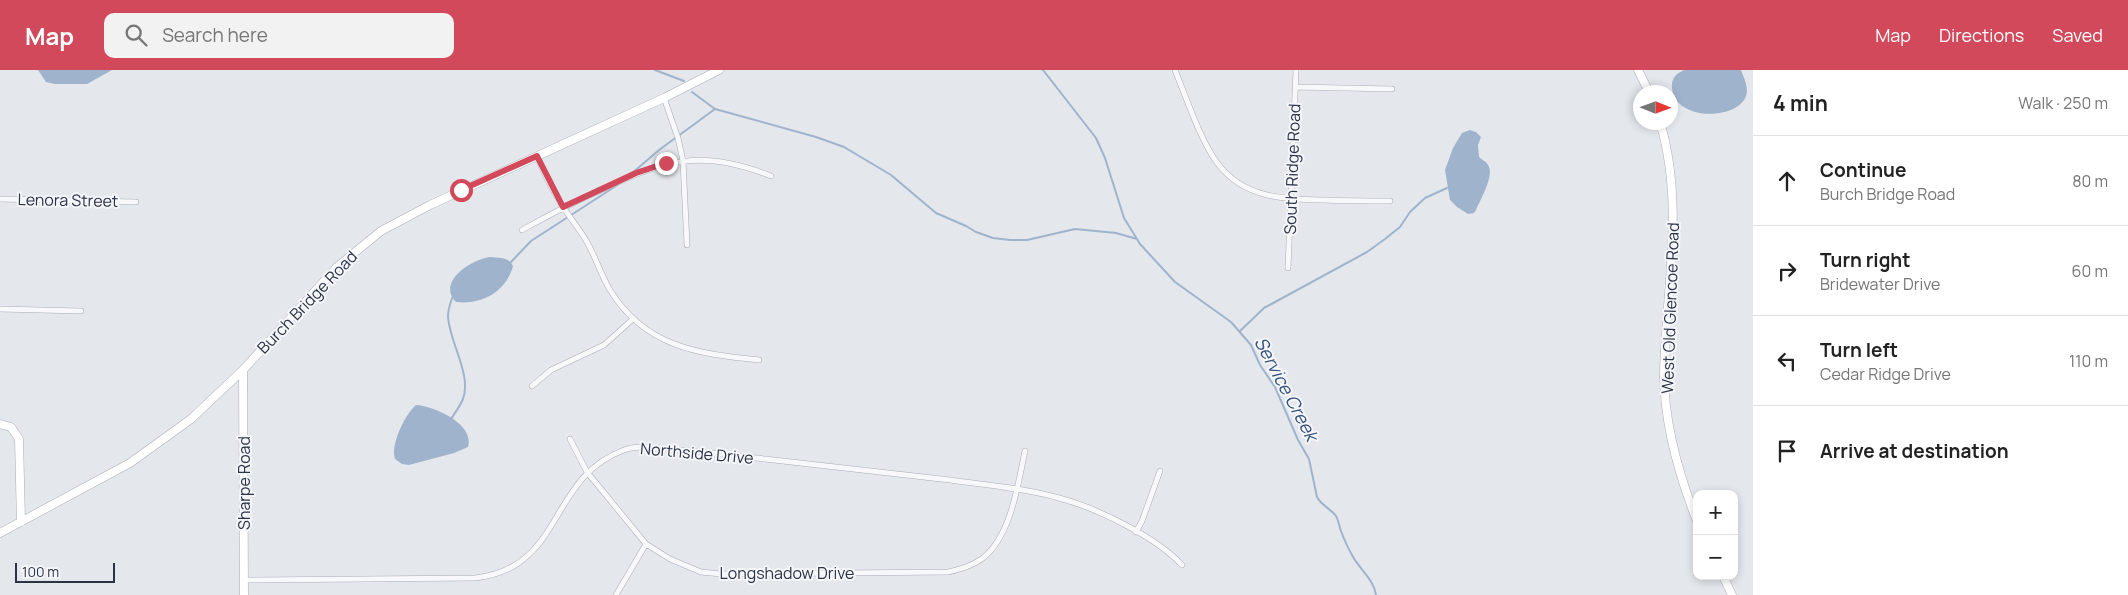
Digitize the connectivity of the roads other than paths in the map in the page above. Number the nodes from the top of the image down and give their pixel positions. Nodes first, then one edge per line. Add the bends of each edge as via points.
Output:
1 (719, 70) edge
2 (1175, 70) edge
3 (1296, 70) edge
4 (1638, 70) edge
5 (1646, 85) edge
6 (1295, 87) junction
7 (1392, 89) dead end
8 (664, 98) junction
9 (1662, 130) edge
10 (537, 156) junction
11 (683, 161) junction
12 (771, 176) dead end
13 (0, 199) edge
14 (1290, 199) junction
15 (136, 202) dead end
16 (1390, 202) dead end
17 (563, 207) junction
18 (522, 230) dead end
19 (687, 245) dead end
20 (1288, 268) dead end
21 (0, 309) edge
22 (81, 311) dead end
23 (633, 319) junction
24 (759, 360) dead end
25 (242, 370) junction
26 (532, 386) dead end
27 (0, 424) edge
28 (570, 439) dead end
29 (1025, 451) dead end
30 (1160, 471) dead end
31 (587, 472) junction
32 (1017, 489) junction
33 (1693, 510) edge
34 (21, 522) junction
35 (1136, 532) junction
36 (0, 533) edge
37 (646, 544) junction
38 (1182, 565) dead end
39 (244, 580) junction
40 (1725, 580) edge
41 (244, 595) edge
42 (616, 595) edge
43 (1732, 595) edge

1 - 8 street, Burch Bridge Road
2 - 14 street via 1210,152 1226,173 1241,186 1258,194
3 - 6 street, South Ridge Road
4 - 5 street
6 - 7 street
6 - 14 street, South Ridge Road
8 - 10 street, Burch Bridge Road
8 - 11 street
9 - 33 street, West Old Glencoe Road via 1674,208 1665,348 1668,426 1678,469
10 - 17 street
10 - 25 street, Burch Bridge Road via 401,219 362,244
11 - 12 street via 726,162
11 - 17 street via 650,168
11 - 19 street
13 - 15 street, Lenora Street
14 - 16 street
14 - 20 street, South Ridge Road
17 - 18 street
17 - 23 street via 587,243 610,290
21 - 22 street
23 - 24 street via 660,338 684,349
23 - 26 street via 604,345 551,370
25 - 34 street, Burch Bridge Road via 191,419 155,446
25 - 39 street, Sharpe Road
27 - 34 street via 11,427 19,439
28 - 31 street, Longshadow Drive
29 - 32 street, Longshadow Drive
30 - 35 street
31 - 32 street, Northside Drive via 607,457 637,447
31 - 37 street, Longshadow Drive
31 - 39 street, Northside Drive via 564,501 548,534 538,546 524,560 503,572 474,578
32 - 35 street, Northside Drive via 1077,504 1110,516
32 - 37 street, Longshadow Drive via 1003,534 984,557 968,567 948,572 721,574 701,572
34 - 36 street, Burch Bridge Road
35 - 38 street, Northside Drive via 1170,552
37 - 42 street
39 - 41 street, Sharpe Road
40 - 43 street

